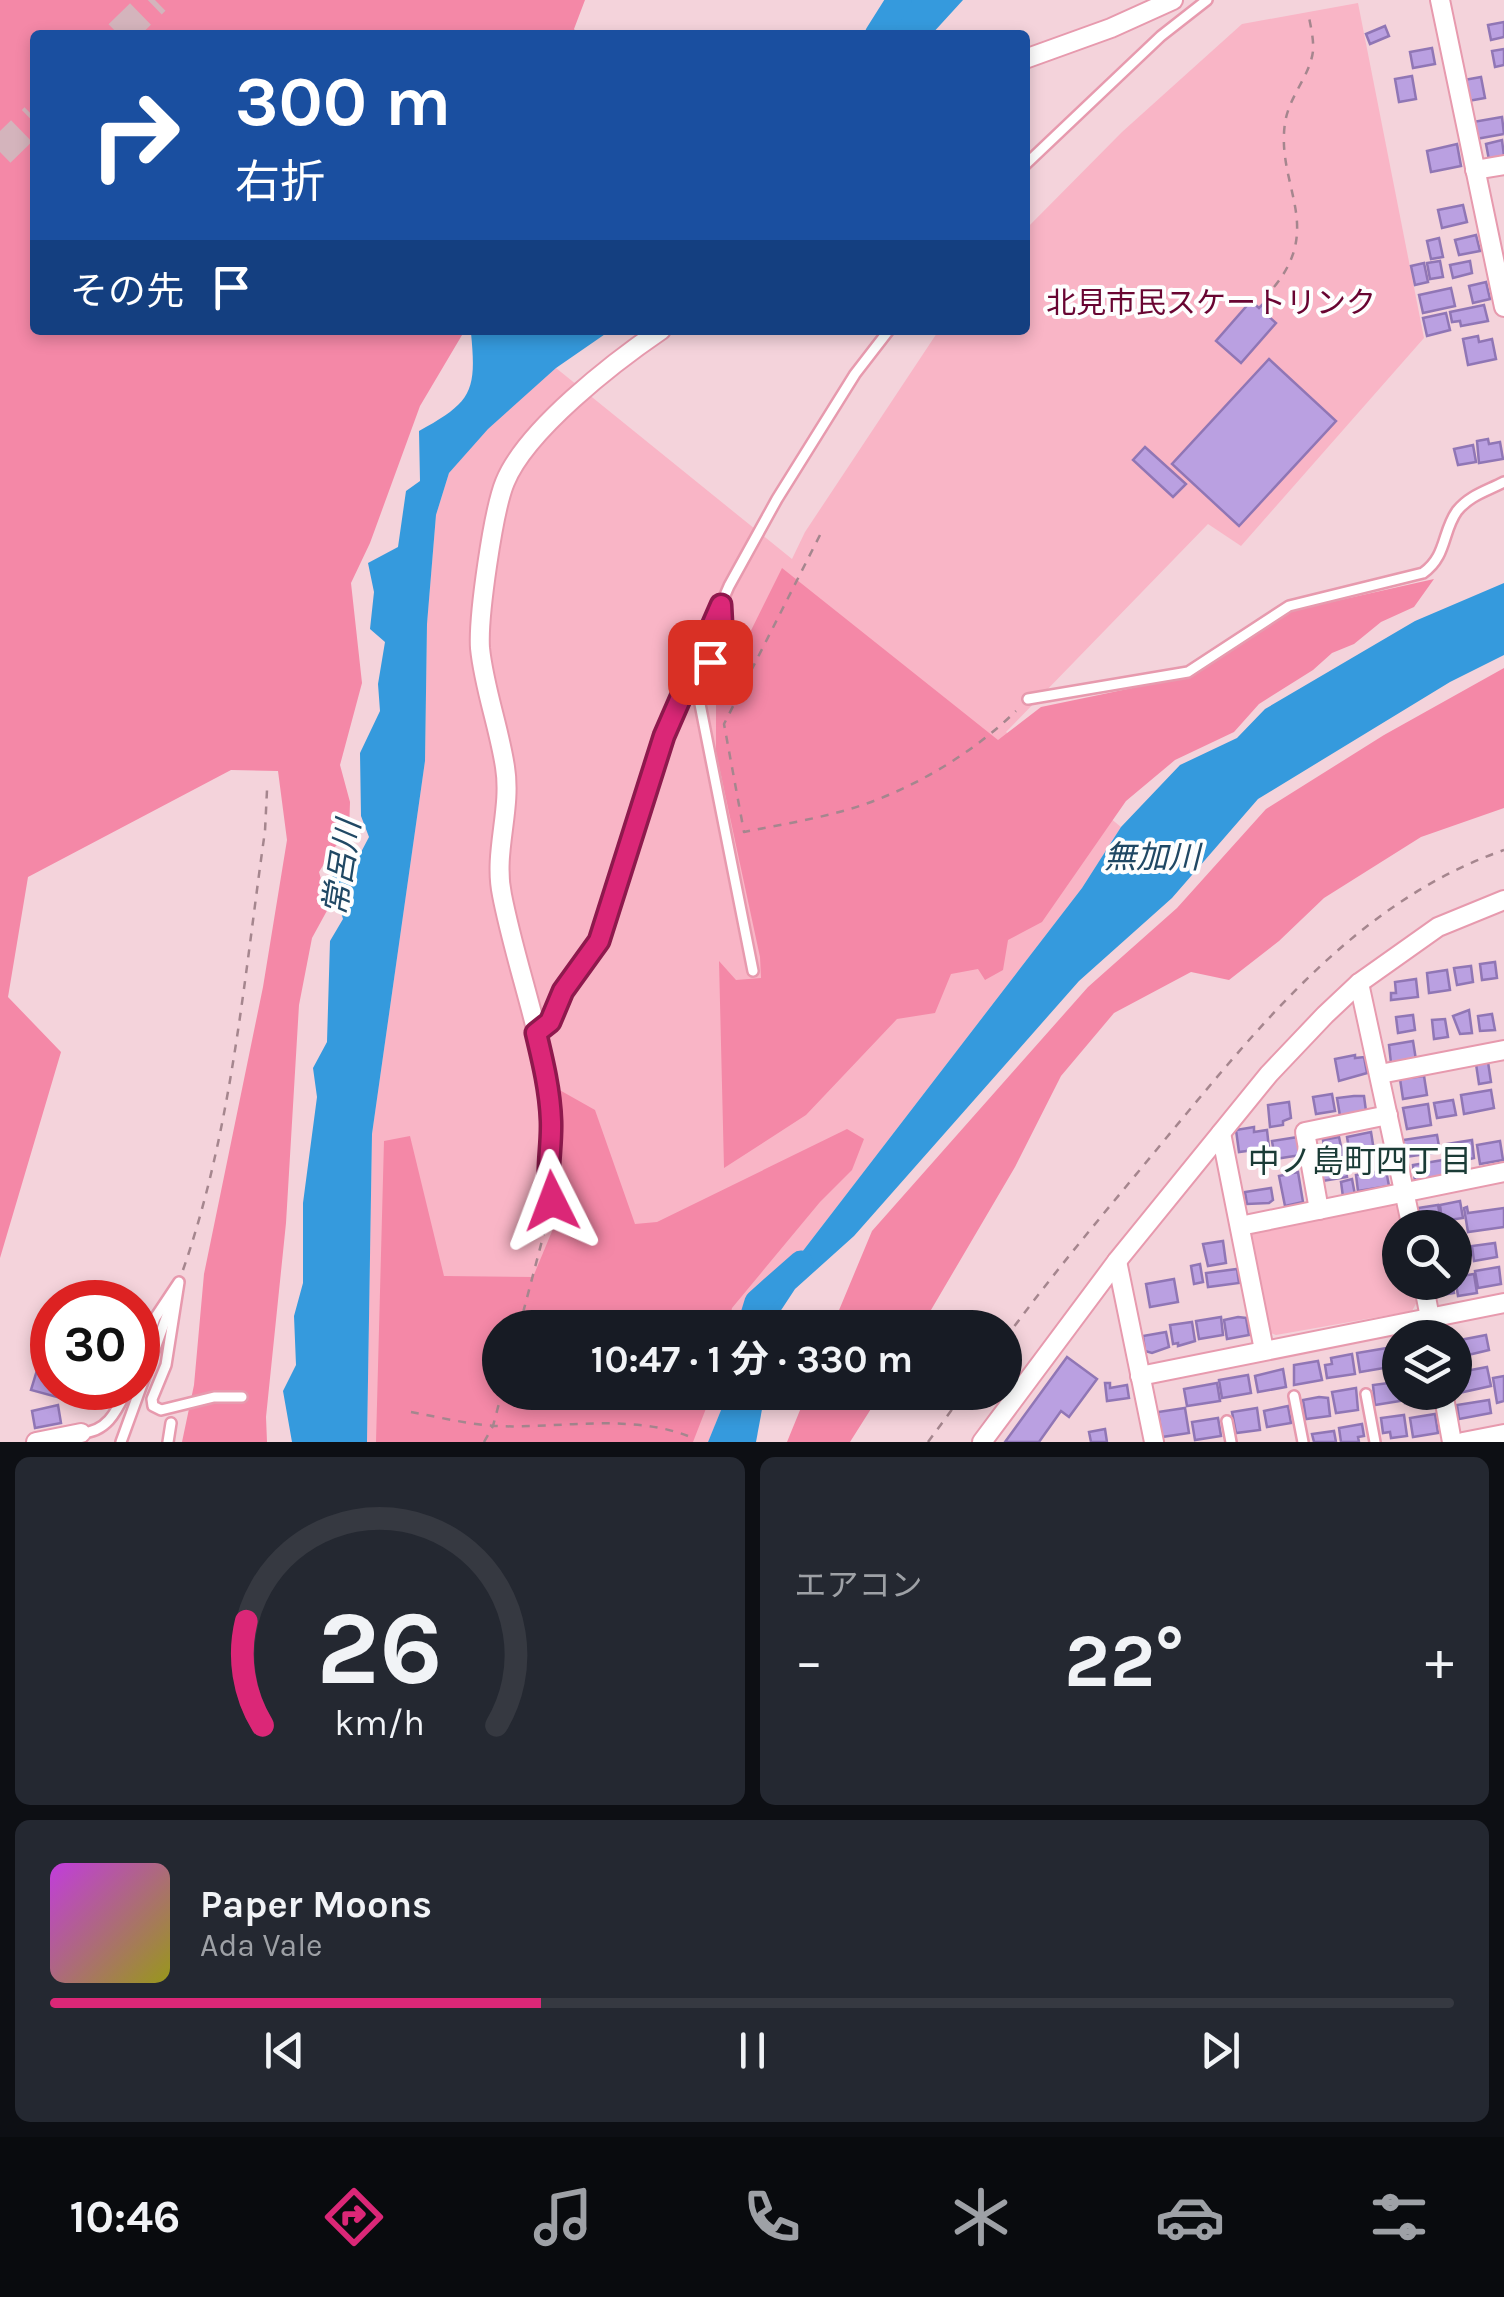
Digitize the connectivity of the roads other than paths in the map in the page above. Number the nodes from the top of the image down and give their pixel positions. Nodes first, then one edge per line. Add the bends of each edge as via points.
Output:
1 (1173, 0) edge
2 (1207, 0) edge
3 (1440, 0) edge
4 (1030, 57) edge
5 (1030, 159) edge
6 (1504, 165) edge
7 (1476, 170) junction
8 (1504, 307) edge
9 (655, 335) edge
10 (884, 335) edge
11 (1504, 482) edge
12 (721, 605) junction
13 (1028, 699) dead end
14 (1504, 900) edge
15 (752, 971) dead end
16 (1359, 983) junction
17 (536, 1033) junction
18 (1504, 1050) edge
19 (1380, 1074) junction
20 (1388, 1115) junction
21 (1220, 1132) junction
22 (1504, 1172) edge
23 (1405, 1192) junction
24 (552, 1201) road end
25 (1319, 1210) junction
26 (1408, 1210) edge
27 (1240, 1226) junction
28 (1117, 1260) junction
29 (178, 1282) junction
30 (1427, 1300) edge
31 (1504, 1303) edge
32 (160, 1311) edge
33 (1430, 1317) junction
34 (1431, 1320) edge
35 (1264, 1350) junction
36 (1140, 1376) junction
37 (1366, 1394) dead end
38 (1294, 1396) dead end
39 (242, 1397) dead end
40 (115, 1410) edge
41 (1446, 1410) edge
42 (1227, 1421) dead end
43 (171, 1423) dead end
44 (81, 1433) joint
45 (1504, 1434) edge
46 (36, 1442) edge
47 (121, 1442) edge
48 (168, 1442) edge
49 (982, 1442) edge
50 (1154, 1442) edge
51 (1231, 1442) edge
52 (1303, 1442) edge
53 (1375, 1442) edge
54 (1452, 1442) edge
55 (1463, 1442) edge

1 - 4 street
2 - 5 lane
3 - 7 street
6 - 7 street
7 - 8 street
9 - 17 street via 556,414 518,458 504,484 494,537 480,650 506,770 498,852 502,894
10 - 12 lane via 777,499
11 - 13 lane via 1474,495 1456,513 1436,564 1424,573 1289,606 1188,672
12 - 15 lane via 722,624 699,699
12 - 17 lane via 664,736 599,941 550,1022
14 - 16 street via 1438,927
16 - 19 street
16 - 21 street
17 - 24 street via 549,1097 546,1176
18 - 19 street
19 - 20 street
20 - 23 street
20 - 25 street via 1305,1132
21 - 27 street
21 - 28 street
22 - 23 street
23 - 25 street
23 - 26 street
25 - 27 street
27 - 35 street
28 - 36 street
28 - 49 street
29 - 32 lane
29 - 39 lane via 153,1406
29 - 47 lane
30 - 33 street
31 - 33 street
33 - 34 street
33 - 35 street
35 - 36 street
36 - 50 street
37 - 53 lane
38 - 52 lane
40 - 44 lane via 95,1432
41 - 54 street
42 - 51 lane
43 - 48 lane
44 - 46 street
45 - 55 street

